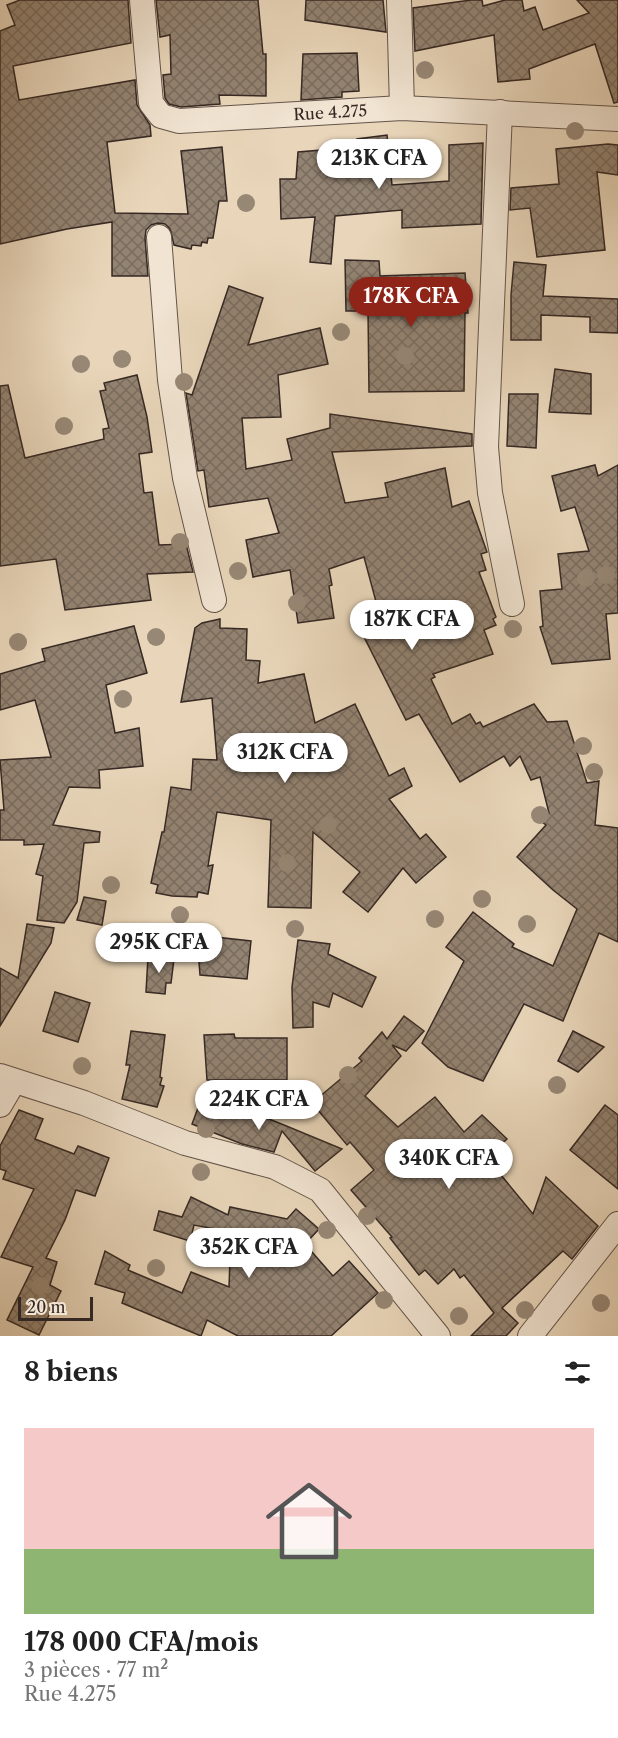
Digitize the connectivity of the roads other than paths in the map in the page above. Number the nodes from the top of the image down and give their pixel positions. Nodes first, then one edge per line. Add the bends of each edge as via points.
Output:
1 (142, 0) edge
2 (399, 0) edge
3 (402, 108) junction
4 (500, 112) junction
5 (618, 119) edge
6 (159, 237) dead end
7 (214, 600) dead end
8 (512, 604) dead end
9 (7, 1079) edge
10 (0, 1106) edge
11 (618, 1224) edge
12 (438, 1336) edge
13 (530, 1336) edge

1 - 3 street, Rue 4.275 via 151,103 161,116 179,121
2 - 3 street
3 - 4 street, Rue 4.275
4 - 5 street, Rue 4.275
4 - 8 street via 486,447 489,493
6 - 7 street via 170,380 185,478
9 - 10 street
9 - 12 street via 84,1103 185,1143 275,1167 320,1190
11 - 13 street

